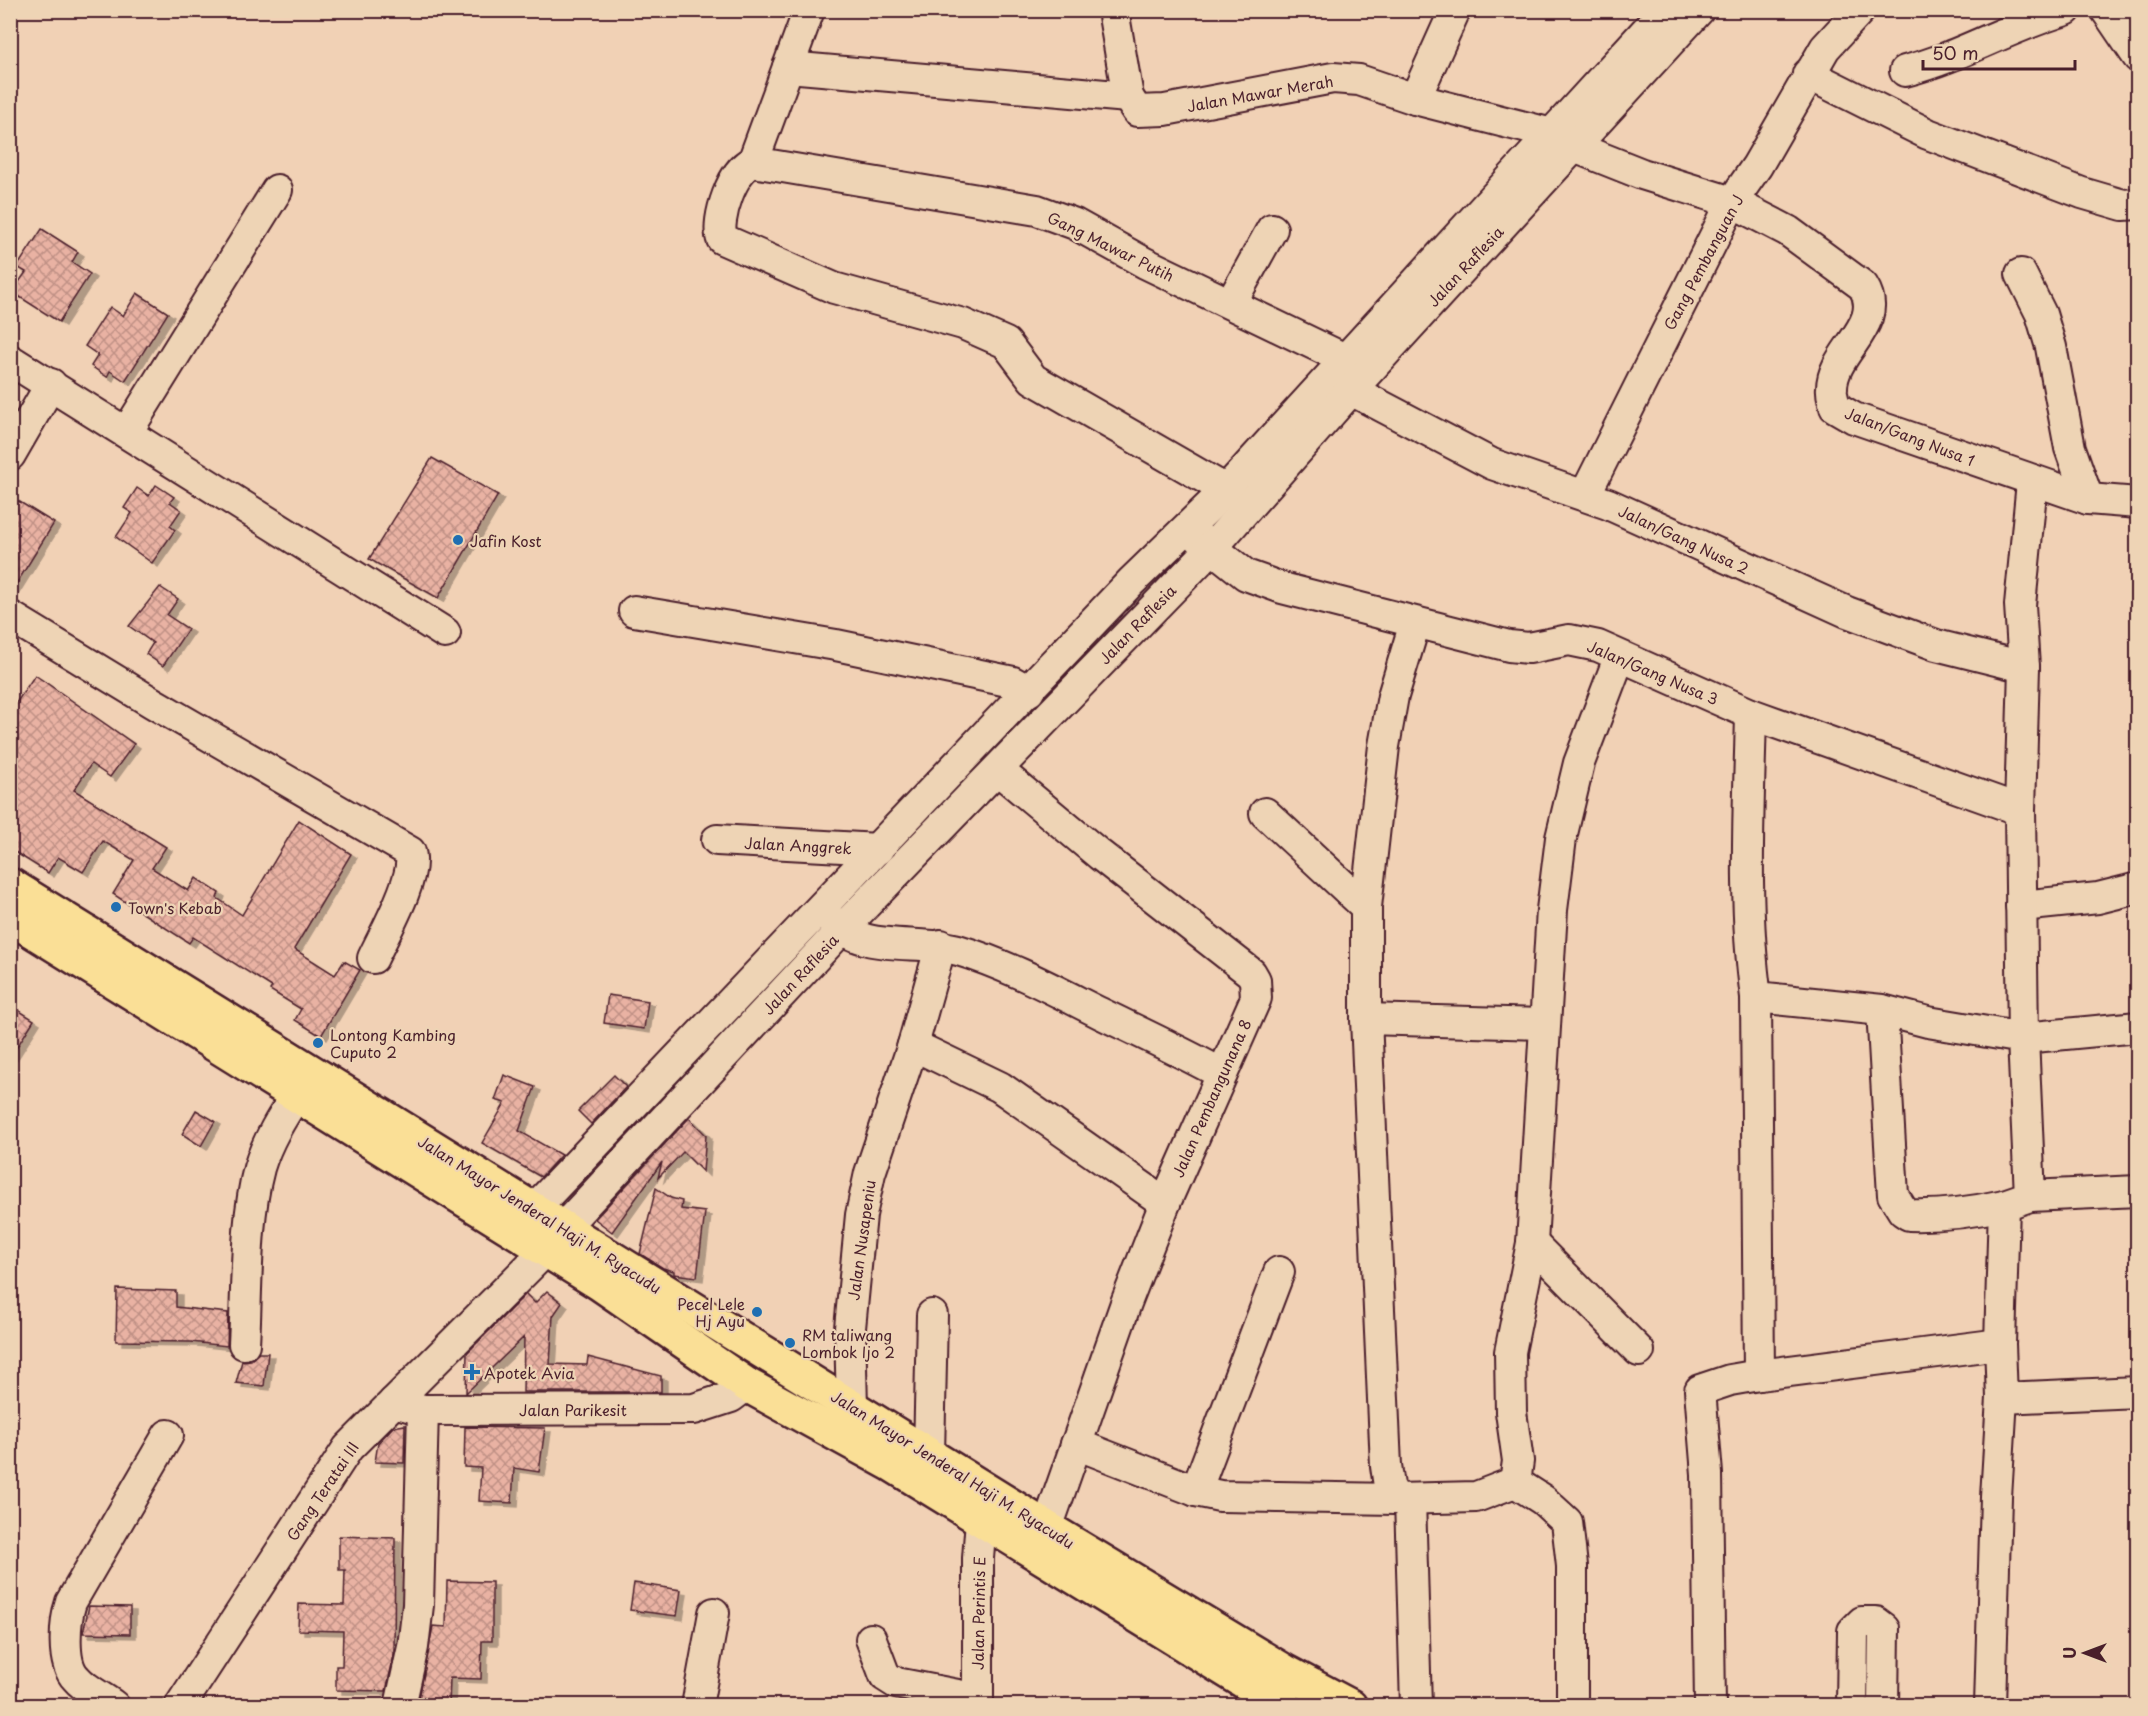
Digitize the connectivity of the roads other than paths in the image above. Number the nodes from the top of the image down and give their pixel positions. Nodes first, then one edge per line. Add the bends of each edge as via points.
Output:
1 (809, 10) edge
2 (1113, 10) edge
3 (1455, 10) edge
4 (1665, 10) edge
5 (1699, 10) edge
6 (1860, 10) edge
7 (2066, 10) edge
8 (2106, 10) edge
9 (2138, 57) edge
10 (788, 67) junction
11 (1905, 71) dead end
12 (1808, 74) junction
13 (1128, 97) junction
14 (1415, 99) junction
15 (1563, 140) junction
16 (753, 162) junction
17 (276, 190) dead end
18 (1732, 202) junction
19 (2138, 204) edge
20 (1272, 229) dead end
21 (2021, 274) dead end
22 (1230, 303) junction
23 (10, 360) edge
24 (1347, 360) junction
25 (51, 384) junction
26 (1351, 390) junction
27 (1313, 415) junction
28 (127, 432) junction
29 (10, 455) edge
30 (2032, 482) junction
31 (1226, 490) junction
32 (1585, 495) junction
33 (2088, 499) junction
34 (2138, 504) edge
35 (1198, 538) junction
36 (634, 611) dead end
37 (10, 616) edge
38 (1415, 623) junction
39 (445, 633) dead end
40 (1619, 658) junction
41 (2024, 667) junction
42 (1029, 691) junction
43 (1751, 714) junction
44 (998, 770) junction
45 (2020, 810) junction
46 (1264, 813) dead end
47 (717, 840) dead end
48 (878, 849) junction
49 (10, 885) edge
50 (2138, 888) edge
51 (2021, 906) junction
52 (1366, 908) junction
53 (10, 917) edge
54 (830, 919) junction
55 (941, 945) junction
56 (373, 958) dead end
57 (1756, 997) junction
58 (1882, 1010) junction
59 (1366, 1019) junction
60 (1545, 1024) junction
61 (2138, 1027) edge
62 (2023, 1038) junction
63 (913, 1045) junction
64 (1222, 1074) junction
65 (297, 1094) junction
66 (2138, 1191) edge
67 (2017, 1200) junction
68 (1165, 1203) junction
69 (542, 1229) junction
70 (1532, 1243) junction
71 (1279, 1272) dead end
72 (932, 1315) dead end
73 (244, 1344) dead end
74 (2000, 1344) junction
75 (1639, 1351) dead end
76 (1759, 1375) junction
77 (747, 1385) junction
78 (2138, 1392) edge
79 (2002, 1398) junction
80 (394, 1402) junction
81 (423, 1410) junction
82 (857, 1410) junction
83 (168, 1435) dead end
84 (1076, 1444) junction
85 (929, 1455) junction
86 (891, 1464) junction
87 (1515, 1482) junction
88 (1196, 1491) junction
89 (1403, 1499) junction
90 (982, 1509) junction
91 (1047, 1528) junction
92 (714, 1613) dead end
93 (871, 1639) dead end
94 (978, 1702) edge
95 (114, 1706) edge
96 (180, 1706) edge
97 (400, 1706) edge
98 (697, 1706) edge
99 (1284, 1706) edge
100 (1350, 1706) edge
101 (1416, 1706) edge
102 (1572, 1706) edge
103 (1710, 1706) edge
104 (1852, 1706) edge
105 (1883, 1706) edge
106 (1990, 1706) edge

1 - 10 street
2 - 13 street
3 - 14 street
4 - 15 street, Jalan Raflesia
5 - 15 street, Jalan Raflesia
6 - 12 street, Gang Pembanguan J via 1825,48
7 - 11 street via 1964,52
8 - 9 street
10 - 13 street
10 - 16 street
12 - 18 street, Gang Pembanguan J via 1782,125
12 - 19 street via 1938,138 2082,193 2123,205
13 - 14 street, Jalan Mawar Merah via 1137,111 1148,113 1333,78 1359,80
14 - 15 street, Jalan Mawar Merah
15 - 18 street, Jalan/Gang Nusa 1 via 1642,174
15 - 24 street, Jalan Raflesia
15 - 26 street, Jalan Raflesia
16 - 22 street, Gang Mawar Putih via 1037,210 1068,221
16 - 31 street via 734,178 724,208 722,239 834,288 963,324 1000,339 1033,379
17 - 28 street
18 - 30 street, Jalan/Gang Nusa 1 via 1788,231 1863,286 1869,295 1872,305 1868,317 1831,387 1835,407 1854,418
18 - 32 street, Gang Pembanguan J
20 - 22 street
21 - 33 street via 2041,314 2051,347 2070,448
22 - 24 street, Gang Mawar Putih
23 - 25 street
24 - 27 street, Jalan Raflesia
25 - 28 street
25 - 29 street
26 - 27 street, Jalan Raflesia
26 - 32 street, Jalan/Gang Nusa 2 via 1492,464
27 - 31 street, Jalan Raflesia
27 - 35 street, Jalan Raflesia
28 - 39 street
30 - 33 street, Jalan/Gang Nusa 1
30 - 41 street via 2020,605
31 - 35 street, Jalan Raflesia
32 - 41 street, Jalan/Gang Nusa 2 via 1847,612 1936,645
33 - 34 street, Jalan/Gang Nusa 1
35 - 38 street, Jalan/Gang Nusa 3 via 1246,575
35 - 42 street, Jalan Raflesia
35 - 44 street, Jalan Raflesia via 1160,598
36 - 42 street via 836,645 1013,682
37 - 56 street via 410,852 410,875
38 - 40 street, Jalan/Gang Nusa 3 via 1529,648 1579,641
38 - 52 street via 1393,696 1384,746
40 - 43 street, Jalan/Gang Nusa 3
40 - 60 street via 1579,763 1561,838
41 - 45 street
42 - 48 street, Jalan Raflesia
43 - 45 street, Jalan/Gang Nusa 3
43 - 57 street via 1748,880
44 - 54 street, Jalan Raflesia
44 - 64 street, Jalan Pembangunana 8 via 1251,973 1256,998
45 - 51 street
46 - 52 street
47 - 48 street, Jalan Anggrek
48 - 54 street, Jalan Raflesia
49 - 69 main road, Jalan Mayor Jenderal Haji M. Ryacudu
50 - 51 street via 2098,898
51 - 62 street
52 - 59 street
53 - 65 main road, Jalan Mayor Jenderal Haji M. Ryacudu
54 - 55 street via 854,937
54 - 69 street, Jalan Raflesia
55 - 63 street, Jalan Nusapeniu
55 - 64 street via 1027,976
57 - 58 street
57 - 76 street
58 - 62 street
58 - 67 street via 1893,1195 1899,1206 1909,1215 1960,1215
59 - 60 street
59 - 89 street via 1386,1466 1389,1486
60 - 70 street
61 - 62 street
62 - 67 street
63 - 68 street via 1000,1088
63 - 82 street, Jalan Nusapeniu via 870,1173 861,1215 850,1328
64 - 68 street, Jalan Pembangunana 8
65 - 69 main road, Jalan Mayor Jenderal Haji M. Ryacudu
65 - 73 street via 276,1126 259,1168 250,1229
66 - 67 street
67 - 74 street
68 - 84 street, Jalan Pembangunana 8
69 - 77 main road, Jalan Mayor Jenderal Haji M. Ryacudu via 599,1283
69 - 80 street, Gang Teratai III
69 - 82 main road, Jalan Mayor Jenderal Haji M. Ryacudu
70 - 75 street
70 - 87 street via 1510,1352 1511,1412 1518,1461
71 - 88 street
72 - 85 street
74 - 76 street
74 - 79 street
76 - 103 street via 1700,1390 1707,1474
77 - 81 street, Jalan Parikesit via 718,1402 694,1409
77 - 86 main road, Jalan Mayor Jenderal Haji M. Ryacudu
78 - 79 street
79 - 106 street
80 - 81 street, Jalan Parikesit
80 - 96 street, Gang Teratai III via 348,1448
81 - 97 street via 418,1605
82 - 85 main road, Jalan Mayor Jenderal Haji M. Ryacudu
82 - 86 main road via 870,1426 906,1450 904,1460
83 - 95 street via 70,1602 64,1622 74,1677
84 - 88 street
84 - 91 street, Jalan Pembangunana 8
85 - 90 main road, Jalan Mayor Jenderal Haji M. Ryacudu
86 - 90 main road, Jalan Mayor Jenderal Haji M. Ryacudu
87 - 89 street via 1476,1497
87 - 102 street via 1567,1522 1572,1566
88 - 89 street via 1246,1497
89 - 101 street
90 - 91 main road, Jalan Mayor Jenderal Haji M. Ryacudu
90 - 94 street, Jalan Perintis E
90 - 99 main road, Jalan Mayor Jenderal Haji M. Ryacudu
91 - 100 main road, Jalan Mayor Jenderal Haji M. Ryacudu via 1284,1671
92 - 98 street
93 - 94 street via 885,1676 896,1683
104 - 105 street via 1853,1631 1862,1622 1876,1622 1884,1628

